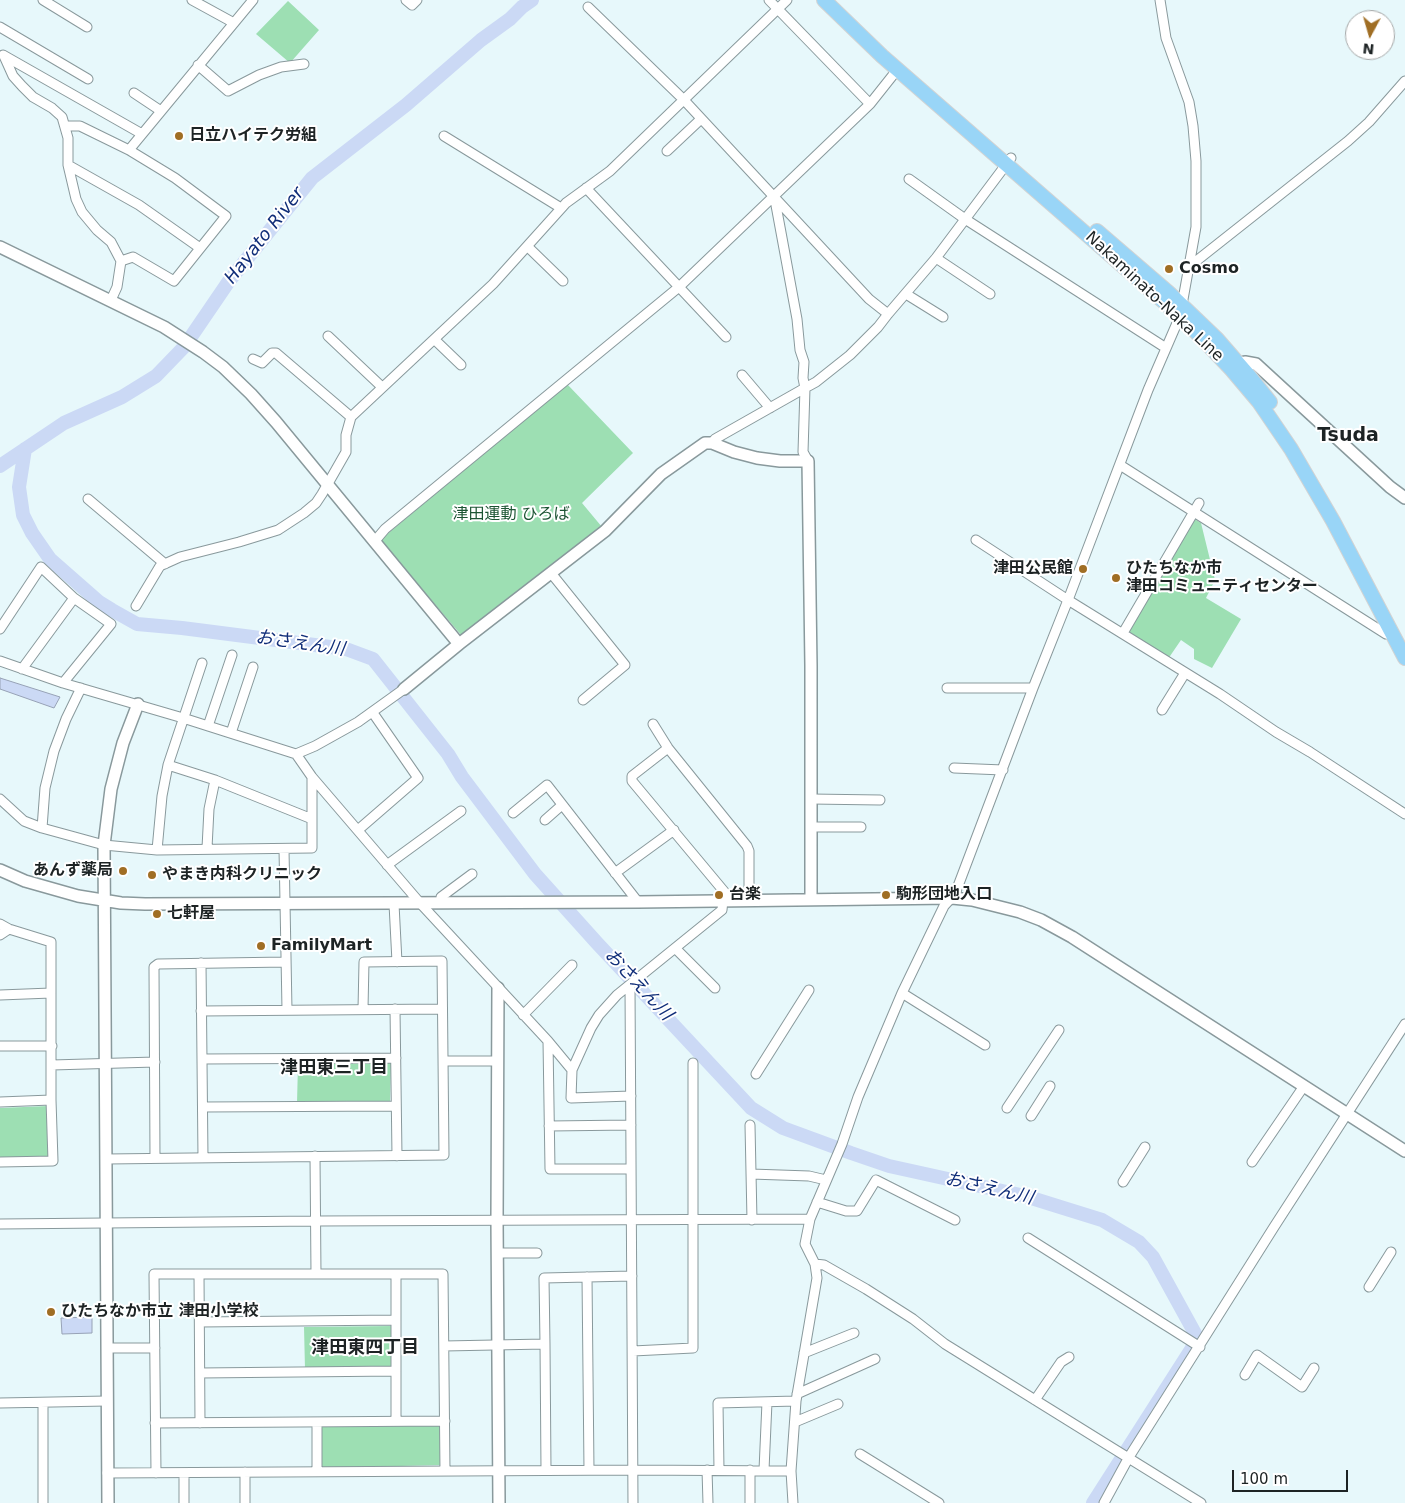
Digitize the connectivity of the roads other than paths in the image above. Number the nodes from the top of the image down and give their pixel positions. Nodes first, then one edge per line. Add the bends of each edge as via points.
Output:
1 (43, 0) edge
2 (192, 0) edge
3 (253, 0) edge
4 (406, 0) edge
5 (417, 0) edge
6 (769, 0) edge
7 (787, 0) edge
8 (824, 0) edge
9 (837, 0) edge
10 (1160, 0) edge
11 (588, 7) dead end
12 (777, 9) junction
13 (234, 23) junction
14 (0, 27) edge
15 (87, 27) dead end
16 (2, 55) edge
17 (304, 64) dead end
18 (198, 65) junction
19 (897, 70) junction
20 (88, 79) dead end
21 (1405, 81) edge
22 (134, 93) dead end
23 (684, 100) junction
24 (870, 104) junction
25 (161, 111) junction
26 (701, 119) junction
27 (66, 126) junction
28 (142, 134) junction
29 (444, 136) dead end
30 (129, 150) junction
31 (667, 151) dead end
32 (1009, 161) junction
33 (68, 165) junction
34 (909, 179) dead end
35 (586, 188) junction
36 (775, 198) junction
37 (561, 208) junction
38 (965, 219) junction
39 (0, 247) edge
40 (528, 247) junction
41 (200, 248) junction
42 (936, 258) junction
43 (121, 261) junction
44 (1190, 262) junction
45 (563, 281) dead end
46 (679, 287) junction
47 (906, 294) junction
48 (990, 294) dead end
49 (111, 300) junction
50 (1180, 310) junction
51 (888, 314) junction
52 (943, 317) dead end
53 (328, 336) dead end
54 (726, 337) dead end
55 (435, 340) junction
56 (1166, 348) junction
57 (253, 359) dead end
58 (1239, 364) junction
59 (461, 365) dead end
60 (742, 375) dead end
61 (1277, 382) junction
62 (382, 387) junction
63 (804, 388) junction
64 (1265, 395) junction
65 (770, 408) junction
66 (351, 417) junction
67 (712, 443) junction
68 (808, 461) junction
69 (1120, 465) junction
70 (328, 484) junction
71 (1405, 498) edge
72 (88, 499) dead end
73 (1199, 503) dead end
74 (1193, 512) junction
75 (976, 540) dead end
76 (374, 542) junction
77 (165, 564) junction
78 (551, 573) junction
79 (74, 598) junction
80 (1068, 600) junction
81 (136, 606) dead end
82 (0, 629) edge
83 (1123, 633) junction
84 (1392, 633) junction
85 (1405, 639) edge
86 (459, 644) junction
87 (232, 655) dead end
88 (1405, 658) edge
89 (0, 661) edge
90 (202, 663) dead end
91 (22, 668) junction
92 (253, 668) dead end
93 (1185, 673) junction
94 (64, 683) junction
95 (80, 688) junction
96 (947, 688) dead end
97 (1033, 688) junction
98 (404, 689) joint
99 (583, 700) dead end
100 (138, 704) junction
101 (1162, 710) dead end
102 (373, 713) junction
103 (183, 718) junction
104 (653, 724) dead end
105 (208, 726) junction
106 (231, 733) junction
107 (668, 748) junction
108 (296, 754) junction
109 (168, 765) junction
110 (954, 768) dead end
111 (1002, 770) junction
112 (312, 777) junction
113 (215, 780) junction
114 (0, 799) edge
115 (811, 799) junction
116 (880, 800) dead end
117 (562, 805) junction
118 (461, 811) dead end
119 (513, 813) dead end
120 (1405, 814) edge
121 (312, 819) junction
122 (545, 820) dead end
123 (812, 827) junction
124 (861, 827) dead end
125 (42, 828) junction
126 (358, 830) junction
127 (674, 830) junction
128 (104, 845) junction
129 (207, 848) junction
130 (284, 849) junction
131 (157, 850) junction
132 (387, 865) junction
133 (0, 870) edge
134 (472, 874) dead end
135 (615, 874) junction
136 (952, 898) junction
137 (811, 899) junction
138 (726, 900) junction
139 (749, 900) junction
140 (103, 901) junction
141 (441, 902) junction
142 (638, 902) junction
143 (420, 903) junction
144 (284, 904) junction
145 (394, 904) junction
146 (0, 924) edge
147 (9, 929) junction
148 (0, 935) edge
149 (675, 948) junction
150 (286, 962) junction
151 (397, 962) junction
152 (200, 963) junction
153 (572, 965) dead end
154 (630, 986) junction
155 (498, 988) junction
156 (716, 988) dead end
157 (810, 990) dead end
158 (51, 993) junction
159 (902, 993) junction
160 (0, 995) edge
161 (363, 1009) junction
162 (395, 1009) junction
163 (442, 1009) junction
164 (287, 1010) junction
165 (201, 1011) junction
166 (523, 1015) junction
167 (1405, 1024) edge
168 (1059, 1030) dead end
169 (548, 1041) junction
170 (0, 1046) edge
171 (52, 1046) junction
172 (985, 1046) dead end
173 (396, 1058) junction
174 (202, 1059) junction
175 (498, 1060) junction
176 (443, 1061) junction
177 (155, 1062) junction
178 (693, 1062) dead end
179 (106, 1063) junction
180 (52, 1064) junction
181 (572, 1070) junction
182 (756, 1074) dead end
183 (1050, 1086) dead end
184 (1304, 1086) junction
185 (631, 1096) junction
186 (51, 1100) junction
187 (0, 1102) edge
188 (396, 1106) junction
189 (203, 1107) junction
190 (1007, 1108) dead end
191 (1348, 1115) junction
192 (1031, 1116) dead end
193 (631, 1125) junction
194 (750, 1125) dead end
195 (549, 1126) junction
196 (1145, 1147) dead end
197 (1405, 1152) edge
198 (315, 1156) junction
199 (397, 1156) junction
200 (155, 1158) junction
201 (203, 1158) junction
202 (106, 1159) junction
203 (0, 1162) edge
204 (1252, 1162) dead end
205 (631, 1169) junction
206 (751, 1174) junction
207 (826, 1180) junction
208 (1123, 1182) dead end
209 (817, 1202) junction
210 (810, 1219) junction
211 (496, 1220) junction
212 (632, 1220) junction
213 (693, 1220) junction
214 (752, 1220) junction
215 (955, 1220) dead end
216 (316, 1221) junction
217 (107, 1223) junction
218 (0, 1224) edge
219 (1028, 1238) dead end
220 (1391, 1252) dead end
221 (497, 1253) junction
222 (537, 1254) dead end
223 (815, 1264) junction
224 (200, 1274) junction
225 (316, 1274) junction
226 (396, 1274) junction
227 (632, 1276) junction
228 (587, 1277) junction
229 (1369, 1288) dead end
230 (396, 1320) junction
231 (200, 1322) junction
232 (854, 1333) dead end
233 (545, 1344) junction
234 (498, 1345) junction
235 (444, 1346) junction
236 (1200, 1347) junction
237 (107, 1348) junction
238 (155, 1348) junction
239 (632, 1351) junction
240 (804, 1353) junction
241 (1069, 1357) dead end
242 (875, 1359) dead end
243 (1314, 1368) dead end
244 (396, 1370) junction
245 (200, 1373) junction
246 (1244, 1375) dead end
247 (796, 1398) junction
248 (1035, 1400) junction
249 (107, 1401) junction
250 (767, 1402) junction
251 (43, 1403) junction
252 (0, 1404) edge
253 (838, 1404) dead end
254 (444, 1421) junction
255 (317, 1422) junction
256 (396, 1422) junction
257 (794, 1422) junction
258 (155, 1423) junction
259 (200, 1423) junction
260 (860, 1454) dead end
261 (1129, 1457) junction
262 (499, 1470) junction
263 (546, 1470) junction
264 (589, 1470) junction
265 (633, 1470) junction
266 (708, 1470) junction
267 (719, 1470) junction
268 (750, 1470) junction
269 (764, 1470) junction
270 (445, 1471) junction
271 (790, 1471) junction
272 (245, 1472) junction
273 (317, 1472) junction
274 (107, 1473) junction
275 (156, 1473) junction
276 (184, 1473) junction
277 (43, 1503) edge
278 (108, 1503) edge
279 (184, 1503) edge
280 (245, 1503) edge
281 (499, 1503) edge
282 (634, 1503) edge
283 (708, 1503) edge
284 (750, 1503) edge
285 (793, 1503) edge
286 (939, 1503) edge
287 (1104, 1503) edge
288 (1201, 1503) edge

1 - 15 street
2 - 13 street
3 - 13 street
4 - 5 street via 412,5
6 - 12 street
7 - 12 street
8 - 19 main road, Nakaminato-Naka Line
9 - 32 main road, Nakaminato-Naka Line
10 - 44 street via 1166,38 1189,102 1194,126 1196,227
11 - 23 street
12 - 23 street
12 - 24 street
13 - 18 street
14 - 20 street
16 - 27 street via 22,86 62,117
16 - 28 street
17 - 18 street via 281,67 228,91
18 - 25 street
19 - 24 street
19 - 32 main road, Nakaminato-Naka Line
21 - 44 street via 1348,141 1195,262
22 - 25 street
23 - 26 street
23 - 35 street via 610,171
24 - 36 street
25 - 28 street
26 - 31 street
26 - 36 street
27 - 30 street via 80,126
27 - 33 street
28 - 30 street
29 - 37 street
30 - 41 street via 175,178 226,216
32 - 38 street
32 - 50 main road, Nakaminato-Naka Line
33 - 41 street via 139,205
33 - 43 street via 82,212 111,242
34 - 38 street
35 - 37 street
35 - 46 street
36 - 46 street
36 - 51 street via 869,299
36 - 63 street via 804,362
37 - 40 street
38 - 42 street
38 - 56 street
39 - 49 street
40 - 45 street
40 - 55 street
41 - 43 street via 174,281 133,257
42 - 47 street
42 - 48 street
43 - 49 street
44 - 50 street
46 - 54 street
46 - 76 street via 385,529
47 - 51 street
47 - 52 street
49 - 70 street via 164,327 222,367 251,394
50 - 56 street
50 - 58 main road, Nakaminato-Naka Line via 1217,339
50 - 84 main road, Nakaminato-Naka Line via 1259,402 1292,449
51 - 63 street via 850,355
53 - 62 street
55 - 59 street
55 - 62 street
56 - 69 street
57 - 66 street via 262,363 276,353
58 - 61 street via 1256,364
58 - 64 main road, Nakaminato-Naka Line
60 - 65 street
61 - 64 street
61 - 71 street
62 - 66 street
63 - 65 street
63 - 68 street via 803,452
64 - 85 main road, Nakaminato-Naka Line via 1312,465
65 - 67 street
66 - 70 street via 346,452
67 - 68 street via 757,458
67 - 78 street via 705,443 672,465 605,531
68 - 115 street
69 - 74 street
69 - 80 street
70 - 76 street
70 - 77 street via 316,503 278,530
72 - 77 street
73 - 74 street
74 - 83 street
74 - 84 street via 1386,634
75 - 80 street
76 - 86 street
77 - 81 street via 160,566
78 - 86 street
78 - 99 street via 625,665
79 - 82 street via 42,568
79 - 91 street
79 - 94 street via 111,624
80 - 83 street
80 - 97 street
83 - 93 street
84 - 88 main road, Nakaminato-Naka Line
86 - 98 street
87 - 105 street
89 - 91 street
90 - 103 street
91 - 94 street
92 - 106 street
93 - 101 street
93 - 120 street
94 - 95 street
95 - 100 street
95 - 125 street via 54,751 45,788
96 - 97 street
97 - 111 street
98 - 102 street
100 - 103 street
100 - 128 street via 111,789
102 - 108 street
102 - 126 street via 418,778
103 - 105 street
103 - 109 street
104 - 107 street
105 - 106 street
106 - 108 street
107 - 127 street via 632,776 632,781
107 - 139 street via 747,846
108 - 112 street
109 - 113 street
109 - 131 street
110 - 111 street
111 - 136 street
112 - 121 street
112 - 126 street
113 - 121 street
113 - 129 street via 209,809
114 - 125 street via 24,820
115 - 116 street
115 - 123 street
117 - 119 street via 547,785
117 - 122 street
117 - 135 street
118 - 132 street
121 - 130 street via 312,848
123 - 124 street
123 - 137 street
125 - 128 street
126 - 132 street
127 - 135 street
127 - 138 street via 727,895
128 - 131 street
128 - 140 street
129 - 130 street
129 - 131 street
130 - 144 street
132 - 143 street
133 - 140 street via 53,891
134 - 141 street via 441,897
135 - 142 street
136 - 137 street
136 - 159 street via 944,906
136 - 184 street via 992,904 1041,920
137 - 139 street
138 - 139 street
138 - 142 street
138 - 149 street via 722,910
140 - 144 street
140 - 179 street
141 - 142 street
141 - 143 street
143 - 145 street
143 - 155 street
144 - 145 street
144 - 150 street
145 - 151 street
146 - 147 street
147 - 148 street
147 - 158 street via 51,942
149 - 154 street
149 - 156 street
150 - 152 street
150 - 164 street
151 - 161 street via 364,962
151 - 163 street via 442,961
152 - 165 street
152 - 177 street via 158,964 154,967
153 - 166 street
154 - 181 street via 599,1015
154 - 185 street
155 - 166 street
155 - 175 street
157 - 182 street
158 - 160 street
158 - 171 street
159 - 172 street
159 - 207 street
161 - 162 street
161 - 164 street
162 - 163 street
162 - 173 street
163 - 176 street
164 - 165 street
165 - 174 street
166 - 169 street
167 - 191 street
168 - 190 street
169 - 181 street
169 - 195 street
170 - 171 street
171 - 180 street
173 - 174 street
173 - 188 street
174 - 189 street
175 - 176 street
175 - 211 street
176 - 199 street via 444,1155
177 - 179 street
177 - 200 street
178 - 213 street
179 - 180 street
179 - 202 street
180 - 186 street
181 - 185 street via 571,1098
183 - 192 street
184 - 191 street
184 - 204 street
185 - 193 street
186 - 187 street
186 - 203 street via 53,1162
188 - 189 street
188 - 199 street
189 - 201 street
191 - 197 street
191 - 236 street
193 - 195 street
193 - 205 street
194 - 206 street
195 - 205 street via 550,1169
196 - 208 street
198 - 199 street
198 - 201 street
198 - 216 street
200 - 201 street
200 - 202 street
202 - 217 street
205 - 212 street
206 - 207 street via 809,1176
206 - 214 street
207 - 209 street
209 - 210 street
209 - 215 street via 857,1211 876,1180
210 - 214 street
210 - 223 street via 805,1244
211 - 212 street
211 - 216 street
211 - 221 street
212 - 213 street
212 - 227 street
213 - 214 street
213 - 239 street via 693,1348
216 - 217 street
216 - 225 street
217 - 218 street
217 - 237 street
219 - 236 street
220 - 229 street
221 - 222 street
221 - 234 street
223 - 240 street via 817,1278
223 - 248 street via 824,1265 866,1289 945,1344
224 - 225 street
224 - 231 street
224 - 238 street via 154,1274
225 - 226 street
226 - 230 street
226 - 235 street via 443,1274
227 - 228 street
227 - 239 street
228 - 233 street via 544,1278
228 - 264 street
230 - 231 street
230 - 244 street
231 - 245 street
232 - 240 street
233 - 234 street
233 - 263 street
234 - 235 street
234 - 262 street
235 - 254 street
236 - 261 street
237 - 238 street
237 - 249 street
238 - 258 street
239 - 265 street
240 - 247 street
241 - 248 street via 1061,1362
242 - 247 street
243 - 246 street via 1302,1386 1257,1356
244 - 245 street
244 - 256 street
245 - 259 street
247 - 250 street
247 - 257 street
248 - 261 street
249 - 251 street
249 - 274 street
250 - 267 street via 718,1403
250 - 269 street
251 - 252 street
251 - 277 street
253 - 257 street
254 - 256 street
254 - 270 street
255 - 256 street
255 - 259 street
255 - 273 street
257 - 271 street
258 - 259 street
258 - 275 street
260 - 286 street
261 - 287 street
261 - 288 street
262 - 263 street
262 - 270 street
262 - 281 street
263 - 264 street
264 - 265 street
265 - 266 street
265 - 282 street
266 - 267 street
266 - 283 street
267 - 268 street
268 - 269 street
268 - 284 street
269 - 271 street
270 - 273 street
271 - 285 street
272 - 273 street
272 - 276 street
272 - 280 street
274 - 275 street
274 - 278 street
275 - 276 street
276 - 279 street

